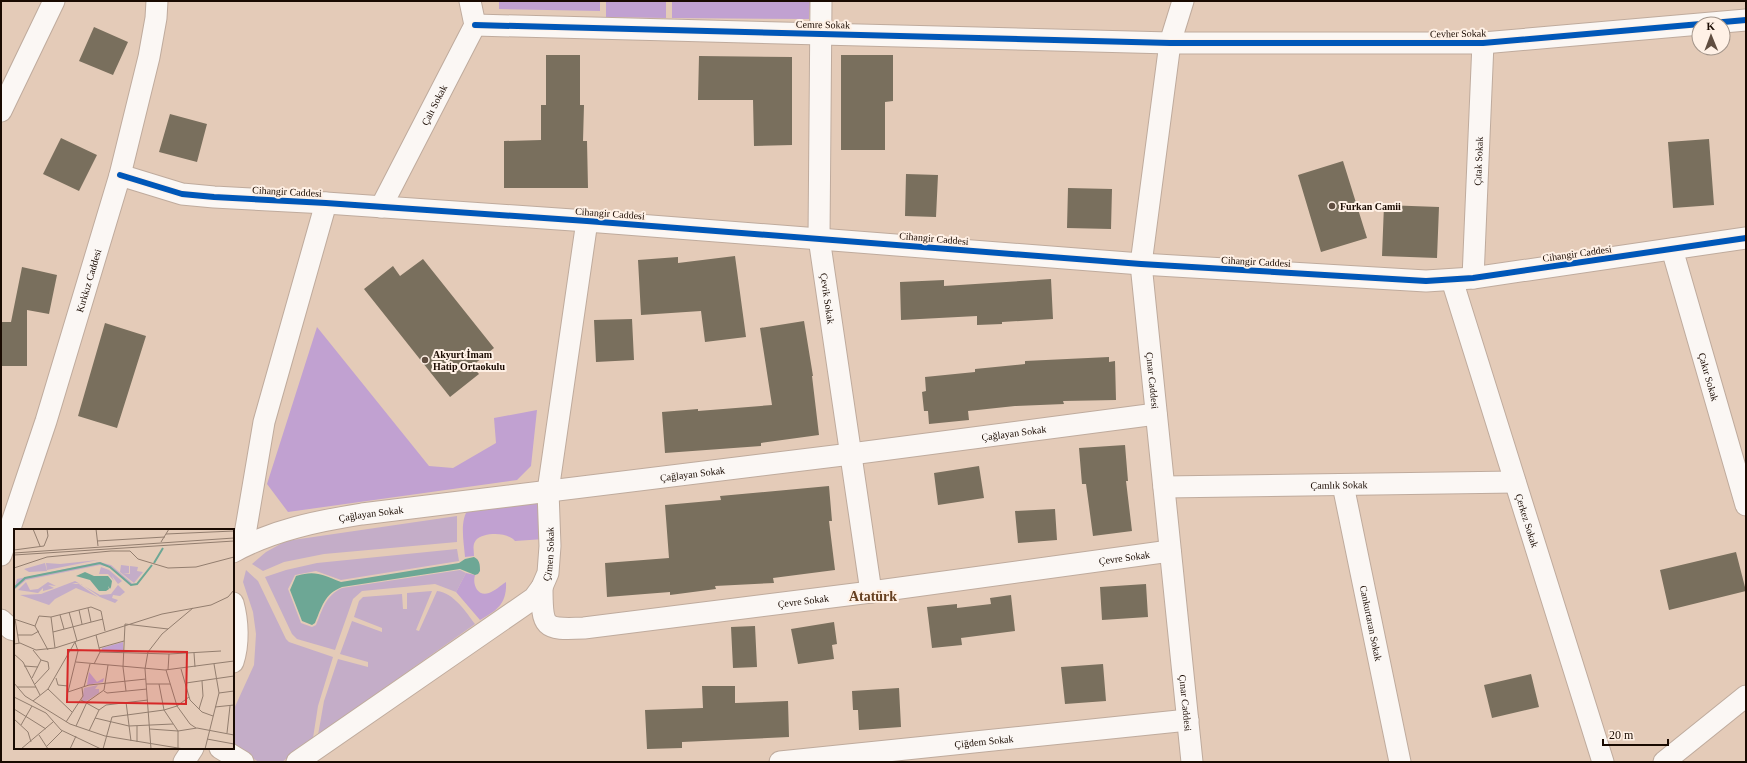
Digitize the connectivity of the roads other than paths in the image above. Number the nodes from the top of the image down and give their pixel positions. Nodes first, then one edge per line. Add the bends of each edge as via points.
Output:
1 (54, 1) edge
2 (157, 1) edge
3 (470, 1) edge
4 (821, 1) edge
5 (1183, 1) edge
6 (1746, 20) edge
7 (475, 25) junction
8 (820, 34) junction
9 (1170, 43) junction
10 (1484, 43) junction
11 (1, 111) edge
12 (120, 175) junction
13 (326, 203) junction
14 (381, 207) junction
15 (587, 221) junction
16 (819, 238) junction
17 (1746, 238) edge
18 (1672, 249) junction
19 (1141, 264) junction
20 (1473, 278) junction
21 (1452, 280) junction
22 (1156, 414) junction
23 (851, 454) junction
24 (1741, 464) edge
25 (1515, 482) junction
26 (1343, 485) junction
27 (1164, 487) junction
28 (548, 491) junction
29 (1746, 505) edge
30 (3, 544) edge
31 (238, 549) edge
32 (1170, 552) junction
33 (542, 587) junction
34 (871, 592) junction
35 (234, 610) edge
36 (1, 620) edge
37 (14, 630) edge
38 (234, 659) edge
39 (1746, 696) edge
40 (1188, 720) junction
41 (192, 749) edge
42 (222, 749) edge
43 (865, 758) edge
44 (184, 762) edge
45 (243, 762) edge
46 (297, 762) edge
47 (780, 762) edge
48 (1192, 762) edge
49 (1400, 762) edge
50 (1603, 762) edge
51 (1664, 762) edge

1 - 11 street
2 - 12 street, Kırkkız Caddesi via 149,57
3 - 7 street
4 - 8 street, Çevik Sokak
5 - 9 street, Çınar Caddesi
6 - 10 street, Cevher Sokak
7 - 8 street, Cemre Sokak
7 - 14 street, Çalı Sokak
8 - 9 street, Cemre Sokak
8 - 16 street, Çevik Sokak
9 - 10 street, Cevher Sokak
9 - 19 street, Çınar Caddesi
10 - 20 street, Çıtak Sokak
12 - 13 street, Cihangir Caddesi via 182,194
12 - 30 street, Kırkkız Caddesi via 46,421
13 - 14 street, Cihangir Caddesi
13 - 31 street via 264,422
14 - 15 street, Cihangir Caddesi
15 - 16 street, Cihangir Caddesi
15 - 28 street, Çimen Sokak
16 - 19 street, Cihangir Caddesi
16 - 23 street, Çevik Sokak
17 - 18 street, Cihangir Caddesi
18 - 20 street, Cihangir Caddesi
18 - 24 street, Çakır Sokak
19 - 21 street, Cihangir Caddesi via 1426,281
19 - 22 street, Çınar Caddesi
20 - 21 street, Cihangir Caddesi
21 - 25 street, Çerkez Sokak
22 - 23 street, Çağlayan Sokak
22 - 27 street, Çınar Caddesi
23 - 28 street, Çağlayan Sokak
23 - 34 street, Çevik Sokak
24 - 29 street, Çakır Sokak
25 - 26 street, Çamlık Sokak
25 - 50 street, Çerkez Sokak
26 - 27 street, Çamlık Sokak
26 - 49 street, Cankurtaran Sokak
27 - 32 street, Çınar Caddesi
28 - 31 street, Çağlayan Sokak via 318,521 280,532
28 - 33 street, Çimen Sokak via 549,559 548,573
32 - 34 street, Çevre Sokak
32 - 40 street, Çınar Caddesi
33 - 34 street, Çevre Sokak via 542,612 545,622 550,628 559,630
33 - 46 street, Çimen Sokak via 534,598
35 - 38 street via 237,633
36 - 37 street
39 - 51 street
40 - 43 street, Çiğdem Sokak
40 - 48 street, Çınar Caddesi
41 - 44 street
42 - 45 street
43 - 47 street, Çiğdem Sokak

